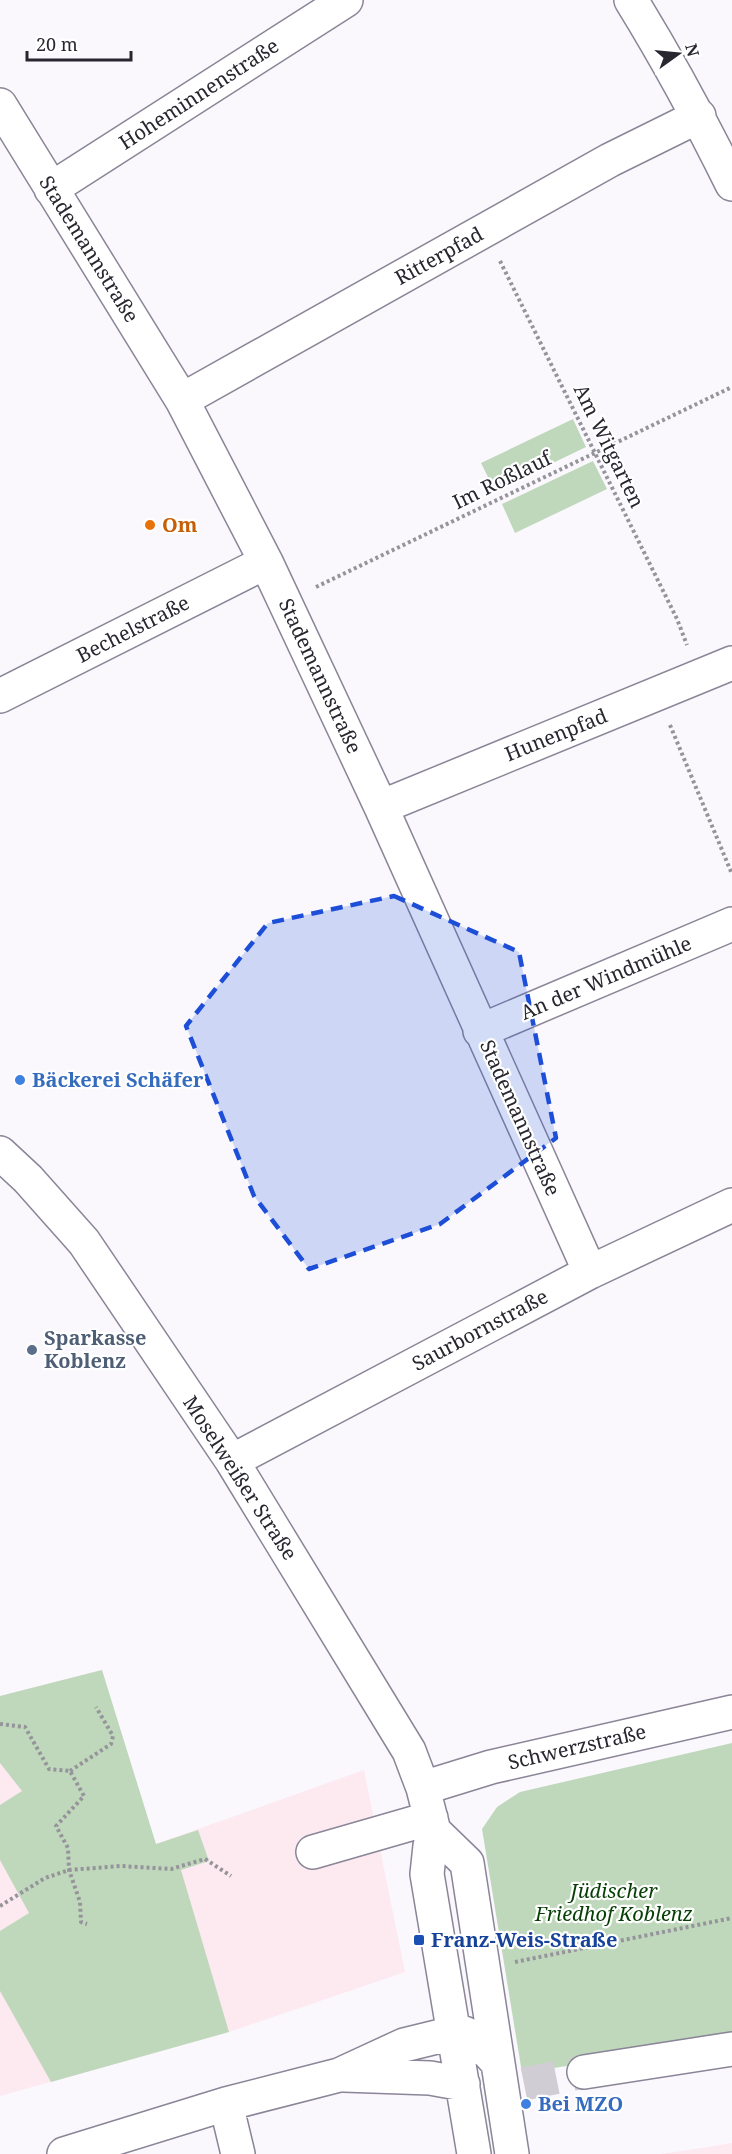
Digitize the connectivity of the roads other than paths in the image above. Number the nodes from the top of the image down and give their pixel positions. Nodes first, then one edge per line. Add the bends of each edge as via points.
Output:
1 (346, 0) edge
2 (631, 0) edge
3 (0, 105) edge
4 (699, 116) junction
5 (732, 184) edge
6 (51, 189) junction
7 (182, 400) junction
8 (267, 562) junction
9 (732, 663) edge
10 (0, 696) edge
11 (381, 807) junction
12 (732, 924) edge
13 (480, 1031) junction
14 (0, 1153) edge
15 (732, 1205) edge
16 (590, 1272) junction
17 (232, 1461) junction
18 (732, 1712) edge
19 (429, 1812) junction
20 (313, 1852) dead end
21 (453, 2033) junction
22 (732, 2049) edge
23 (584, 2072) tunnel mouth
24 (339, 2075) junction
25 (507, 2078) junction
26 (462, 2084) junction
27 (226, 2104) junction
28 (64, 2154) edge
29 (238, 2154) edge
30 (474, 2154) edge
31 (512, 2154) edge

1 - 6 street, Hoheminnenstraße
2 - 4 street
3 - 6 street, Stademannstraße
4 - 5 street
4 - 7 street, Ritterpfad via 610,160
6 - 7 street, Stademannstraße
7 - 8 street, Stademannstraße
8 - 10 street, Bechelstraße
8 - 11 street, Stademannstraße
9 - 11 street, Hunenpfad
11 - 13 street, Stademannstraße
12 - 13 street, An der Windmühle
13 - 16 street, Stademannstraße
14 - 17 street, Moselweißer Straße via 84,1242
15 - 16 street, Saurbornstraße
16 - 17 street, Saurbornstraße
17 - 19 street, Moselweißer Straße via 403,1740
18 - 19 street, Schwerzstraße via 491,1767
19 - 20 street, Schwerzstraße
19 - 21 street via 427,1874
19 - 25 street, Moselweißer Straße via 467,1863
21 - 24 street via 404,2045
21 - 25 street via 475,2037
21 - 26 street
22 - 23 street
24 - 26 street via 430,2078
24 - 27 street
25 - 31 street, Moselweißer Straße
26 - 30 street
27 - 28 street
27 - 29 street

